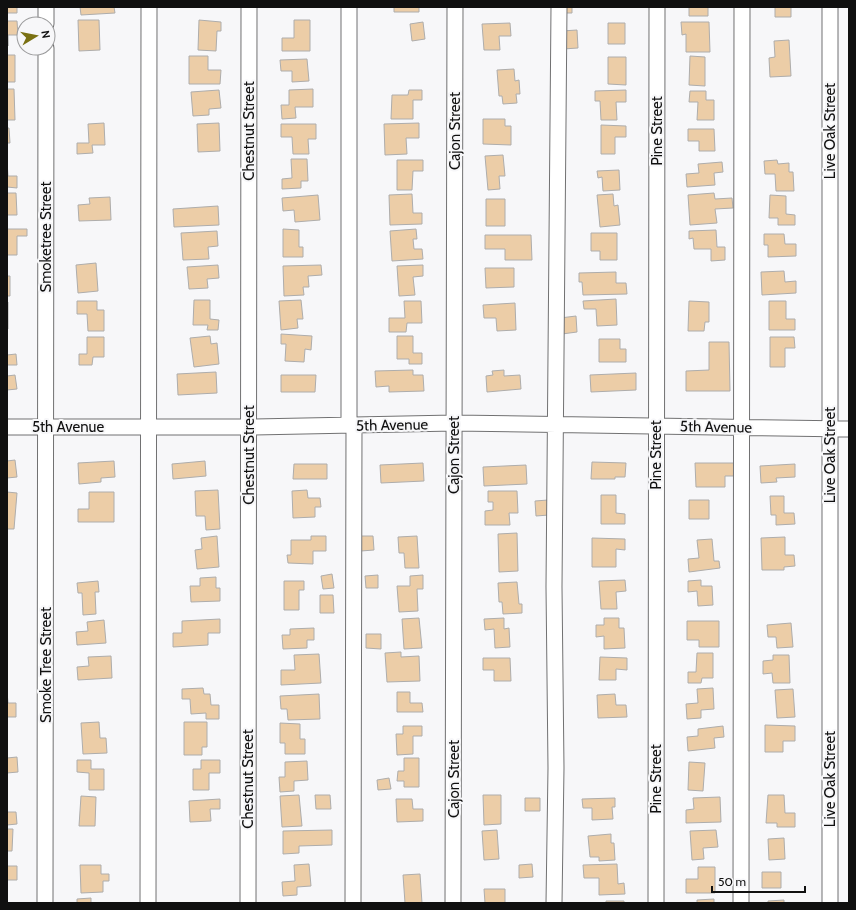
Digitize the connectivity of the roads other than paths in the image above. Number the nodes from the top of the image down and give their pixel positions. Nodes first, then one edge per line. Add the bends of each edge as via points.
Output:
1 (149, 7) edge
2 (249, 7) edge
3 (349, 7) edge
4 (455, 7) edge
5 (559, 7) edge
6 (657, 7) edge
7 (742, 7) edge
8 (830, 7) edge
9 (46, 56) edge
10 (454, 424) junction
11 (352, 425) junction
12 (556, 425) junction
13 (656, 426) junction
14 (7, 427) edge
15 (46, 427) junction
16 (249, 427) junction
17 (149, 428) junction
18 (740, 428) junction
19 (830, 429) junction
20 (849, 429) edge
21 (46, 903) edge
22 (148, 903) edge
23 (248, 903) edge
24 (353, 903) edge
25 (454, 903) edge
26 (554, 903) edge
27 (656, 903) edge
28 (741, 903) edge
29 (830, 903) edge

1 - 17 street
2 - 16 street, Chestnut Street
3 - 11 street
4 - 10 street, Cajon Street
5 - 12 street
6 - 13 street, Pine Street
7 - 18 street
8 - 19 street, Live Oak Street
9 - 15 street, Smoketree Street
10 - 11 street, 5th Avenue
10 - 12 street, 5th Avenue
10 - 25 street, Cajon Street
11 - 16 street, 5th Avenue
11 - 24 street
12 - 13 street, 5th Avenue
12 - 26 street
13 - 18 street, 5th Avenue
13 - 27 street, Pine Street
14 - 15 street, 5th Avenue
15 - 17 street, 5th Avenue
15 - 21 street, Smoke Tree Street
16 - 17 street, 5th Avenue
16 - 23 street, Chestnut Street
17 - 22 street
18 - 19 street, 5th Avenue
18 - 28 street
19 - 20 street, 5th Avenue
19 - 29 street, Live Oak Street

